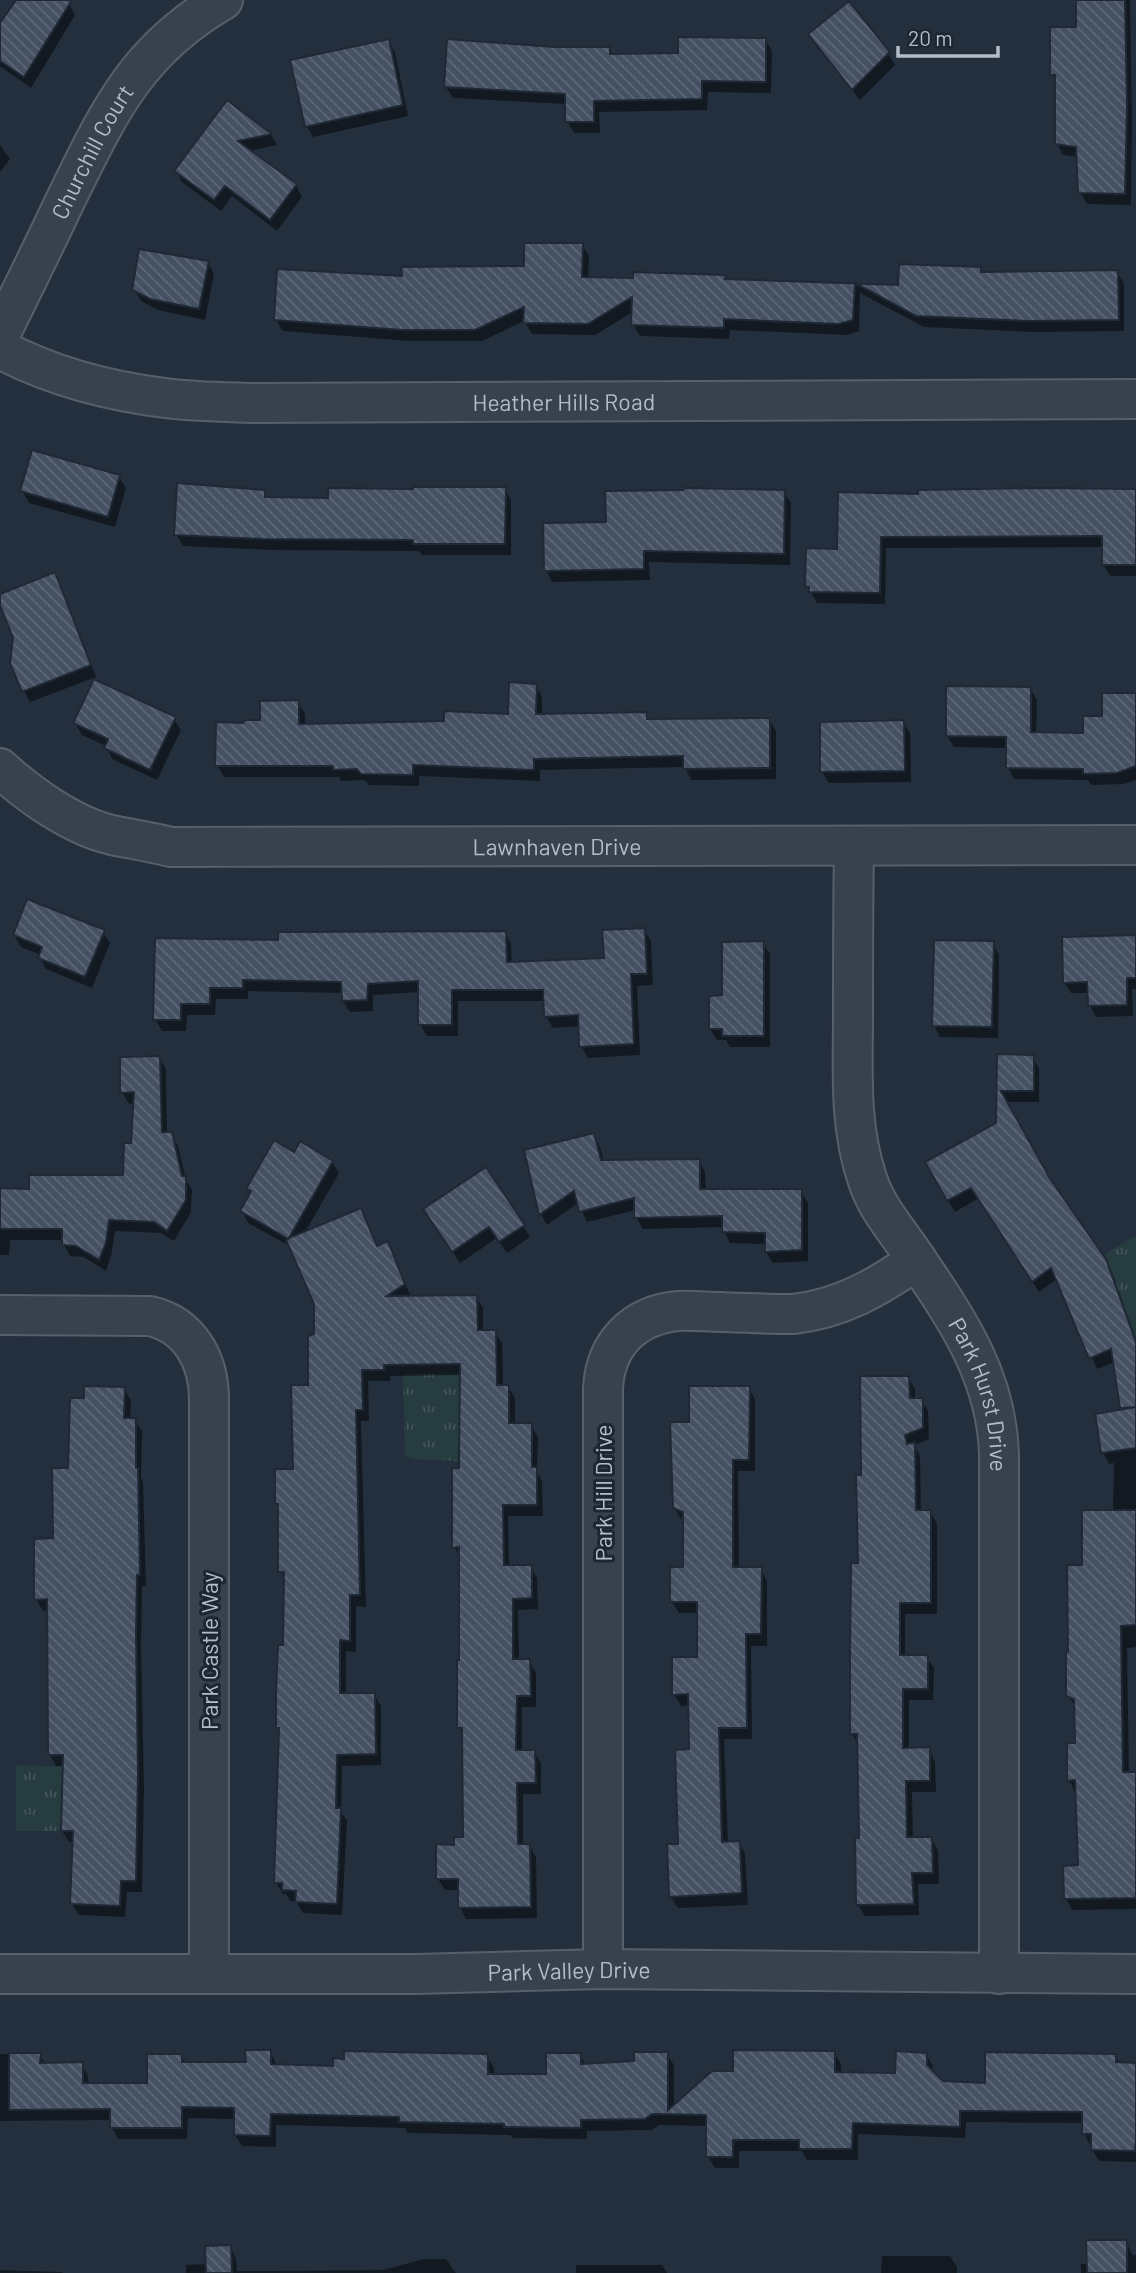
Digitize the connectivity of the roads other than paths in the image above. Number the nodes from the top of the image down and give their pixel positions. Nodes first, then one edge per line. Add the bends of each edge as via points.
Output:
1 (223, 0) edge
2 (0, 335) edge
3 (0, 349) edge
4 (1136, 399) edge
5 (0, 768) edge
6 (1136, 845) edge
7 (854, 846) junction
8 (917, 1260) junction
9 (0, 1315) edge
10 (603, 1969) junction
11 (209, 1973) junction
12 (0, 1974) edge
13 (999, 1974) junction
14 (1136, 1974) edge

1 - 2 street, Churchill Court via 167,40 122,94
3 - 4 street, Heather Hills Road via 86,384 166,398 257,403
5 - 7 street, Lawnhaven Drive via 28,792 81,824 171,847
6 - 7 street, Lawnhaven Drive
7 - 8 street, Park Hurst Drive via 852,1097 856,1139 872,1192
8 - 10 street, Park Hill Drive via 878,1287 838,1306 811,1312 679,1311 656,1315 624,1334 606,1364
8 - 13 street, Park Hurst Drive via 973,1350 989,1388 999,1441
9 - 11 street, Park Castle Way via 150,1316 176,1327 201,1355 209,1385
10 - 11 street, Park Valley Drive
10 - 13 street, Park Valley Drive
11 - 12 street, Park Valley Drive
13 - 14 street, Park Valley Drive

